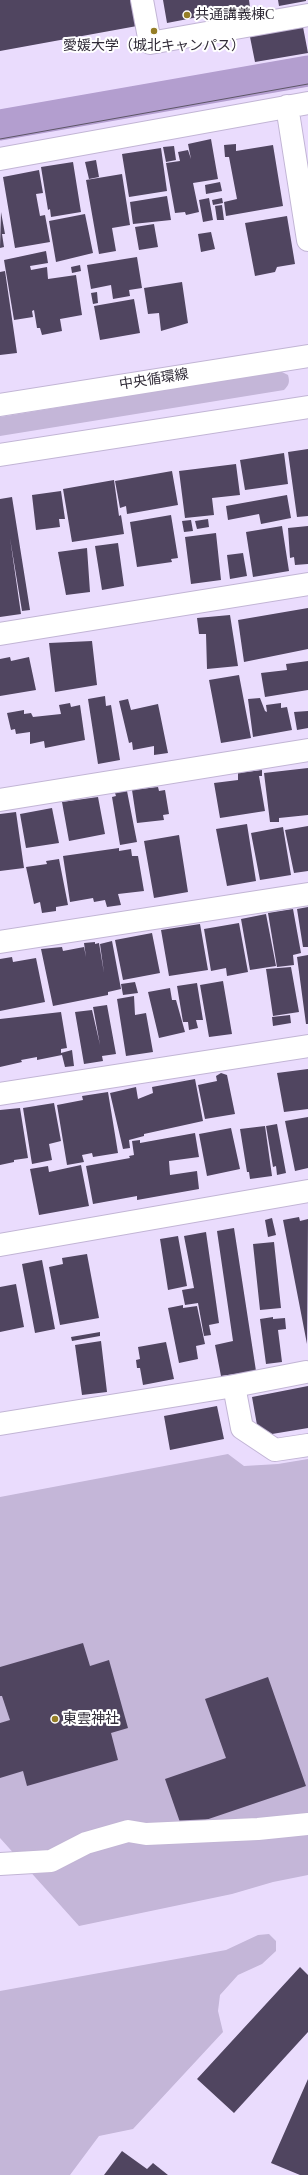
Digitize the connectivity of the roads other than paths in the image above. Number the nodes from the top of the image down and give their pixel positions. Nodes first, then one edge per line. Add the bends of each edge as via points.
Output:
1 (142, 0) edge
2 (308, 15) edge
3 (308, 103) edge
4 (286, 106) junction
5 (0, 159) edge
6 (308, 240) edge
7 (308, 356) edge
8 (0, 405) edge
9 (308, 407) edge
10 (0, 455) edge
11 (308, 584) edge
12 (0, 634) edge
13 (308, 750) edge
14 (0, 800) edge
15 (308, 894) edge
16 (0, 942) edge
17 (308, 1046) edge
18 (0, 1094) edge
19 (308, 1191) edge
20 (0, 1245) edge
21 (306, 1372) dead end
22 (234, 1386) junction
23 (0, 1424) edge
24 (308, 1445) edge
25 (308, 1824) edge
26 (0, 1864) edge

1 - 2 street via 150,43
3 - 4 street
4 - 5 street
4 - 6 street
7 - 8 street, 中央循環線
9 - 10 street
11 - 12 street
13 - 14 street
15 - 16 street
17 - 18 street
19 - 20 street
21 - 22 street
22 - 23 street
22 - 24 street via 242,1428 275,1450
25 - 26 street via 153,1834 128,1831 86,1844 51,1861

